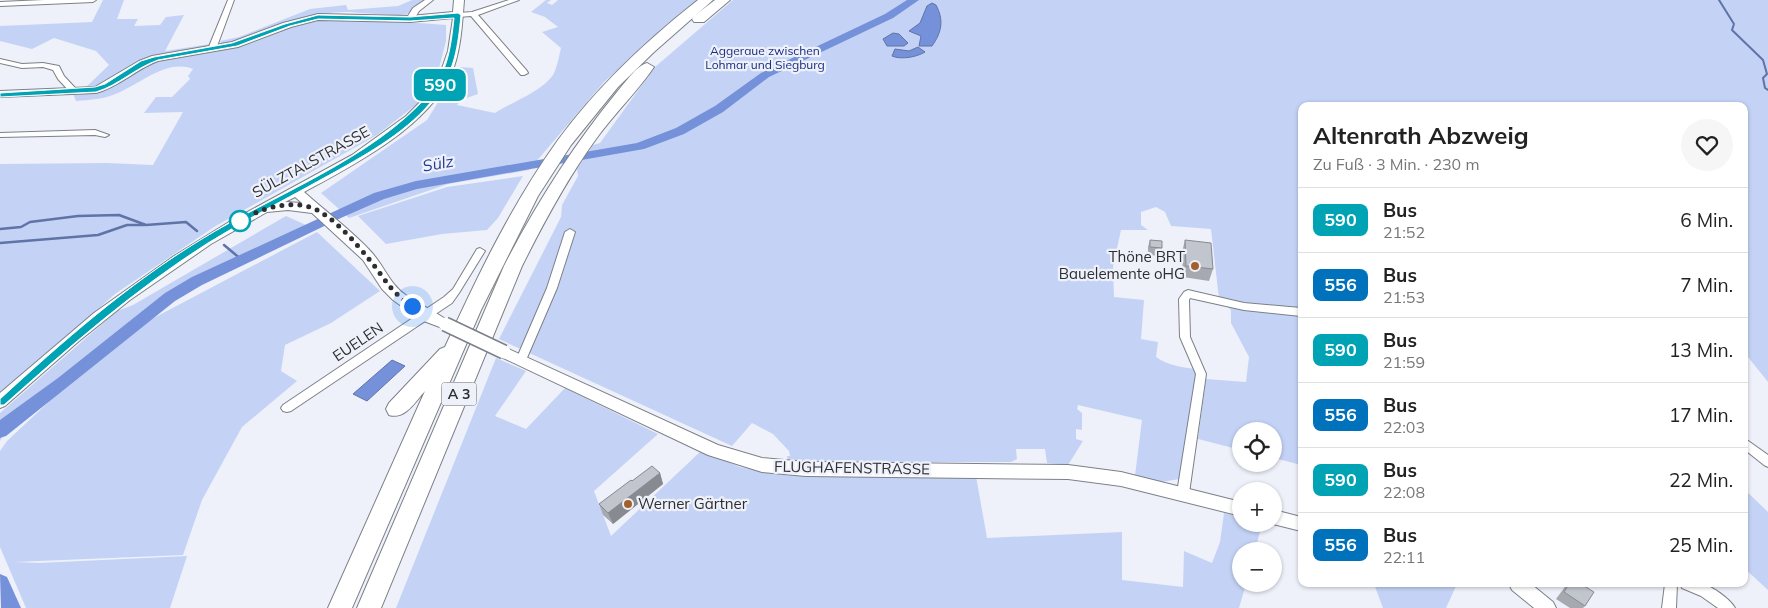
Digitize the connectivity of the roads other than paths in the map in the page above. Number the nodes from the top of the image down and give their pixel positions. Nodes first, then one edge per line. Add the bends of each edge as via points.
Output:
1 (93, 0) edge
2 (231, 0) edge
3 (430, 0) edge
4 (459, 0) edge
5 (516, 0) edge
6 (706, 0) edge
7 (723, 0) edge
8 (0, 4) edge
9 (473, 14) junction
10 (458, 15) junction
11 (410, 19) junction
12 (212, 50) junction
13 (0, 61) edge
14 (519, 71) dead end
15 (74, 91) junction
16 (0, 94) edge
17 (0, 134) edge
18 (105, 135) dead end
19 (588, 137) joint
20 (566, 142) joint
21 (556, 184) joint
22 (536, 185) joint
23 (295, 190) junction
24 (261, 209) junction
25 (328, 218) junction
26 (570, 232) dead end
27 (480, 251) dead end
28 (1298, 312) edge
29 (426, 316) junction
30 (456, 344) junction
31 (521, 360) junction
32 (0, 402) edge
33 (287, 408) dead end
34 (396, 409) dead end
35 (1748, 446) edge
36 (1768, 462) edge
37 (1183, 494) junction
38 (1232, 507) edge
39 (1282, 519) edge
40 (1298, 523) edge
41 (1522, 587) edge
42 (1671, 587) edge
43 (1694, 587) edge
44 (340, 608) edge
45 (369, 608) edge
46 (1547, 608) edge
47 (1669, 608) edge
48 (1728, 608) edge

1 - 8 street
2 - 12 street
3 - 11 street
4 - 10 main road, SÜLZTALSTRASSE
5 - 9 street
6 - 20 highway, A 3 via 635,61
7 - 19 highway, A 3 via 656,58
9 - 10 street
9 - 14 street
10 - 11 main road
10 - 23 main road, SÜLZTALSTRASSE via 452,61 440,85 422,107 378,143
11 - 12 main road via 318,17
12 - 15 main road via 156,58 107,86 86,92
13 - 15 street via 56,68
15 - 16 main road
17 - 18 street via 95,132
19 - 21 highway, A 3
20 - 22 highway, A 3
21 - 45 highway, A 3 via 513,266
22 - 30 highway, A 3 via 492,266
23 - 24 main road, SÜLZTALSTRASSE
23 - 25 main road
24 - 25 main road via 288,206
24 - 32 main road, SÜLZTALSTRASSE via 156,273 73,338
25 - 29 main road, FLUGHAFENSTRASSE via 368,257 387,286
26 - 31 street via 552,288
27 - 29 street, EUELEN via 456,291
28 - 37 street via 1220,304 1188,294 1184,299 1185,336 1201,374
29 - 31 main road, FLUGHAFENSTRASSE, bridge
29 - 33 street, EUELEN
30 - 34 highway
30 - 44 highway, A 3
31 - 37 main road, FLUGHAFENSTRASSE via 714,450 762,465 1068,472 1122,479
35 - 36 street
37 - 38 main road, FLUGHAFENSTRASSE
39 - 40 main road
41 - 46 main road
42 - 47 street
43 - 48 street

